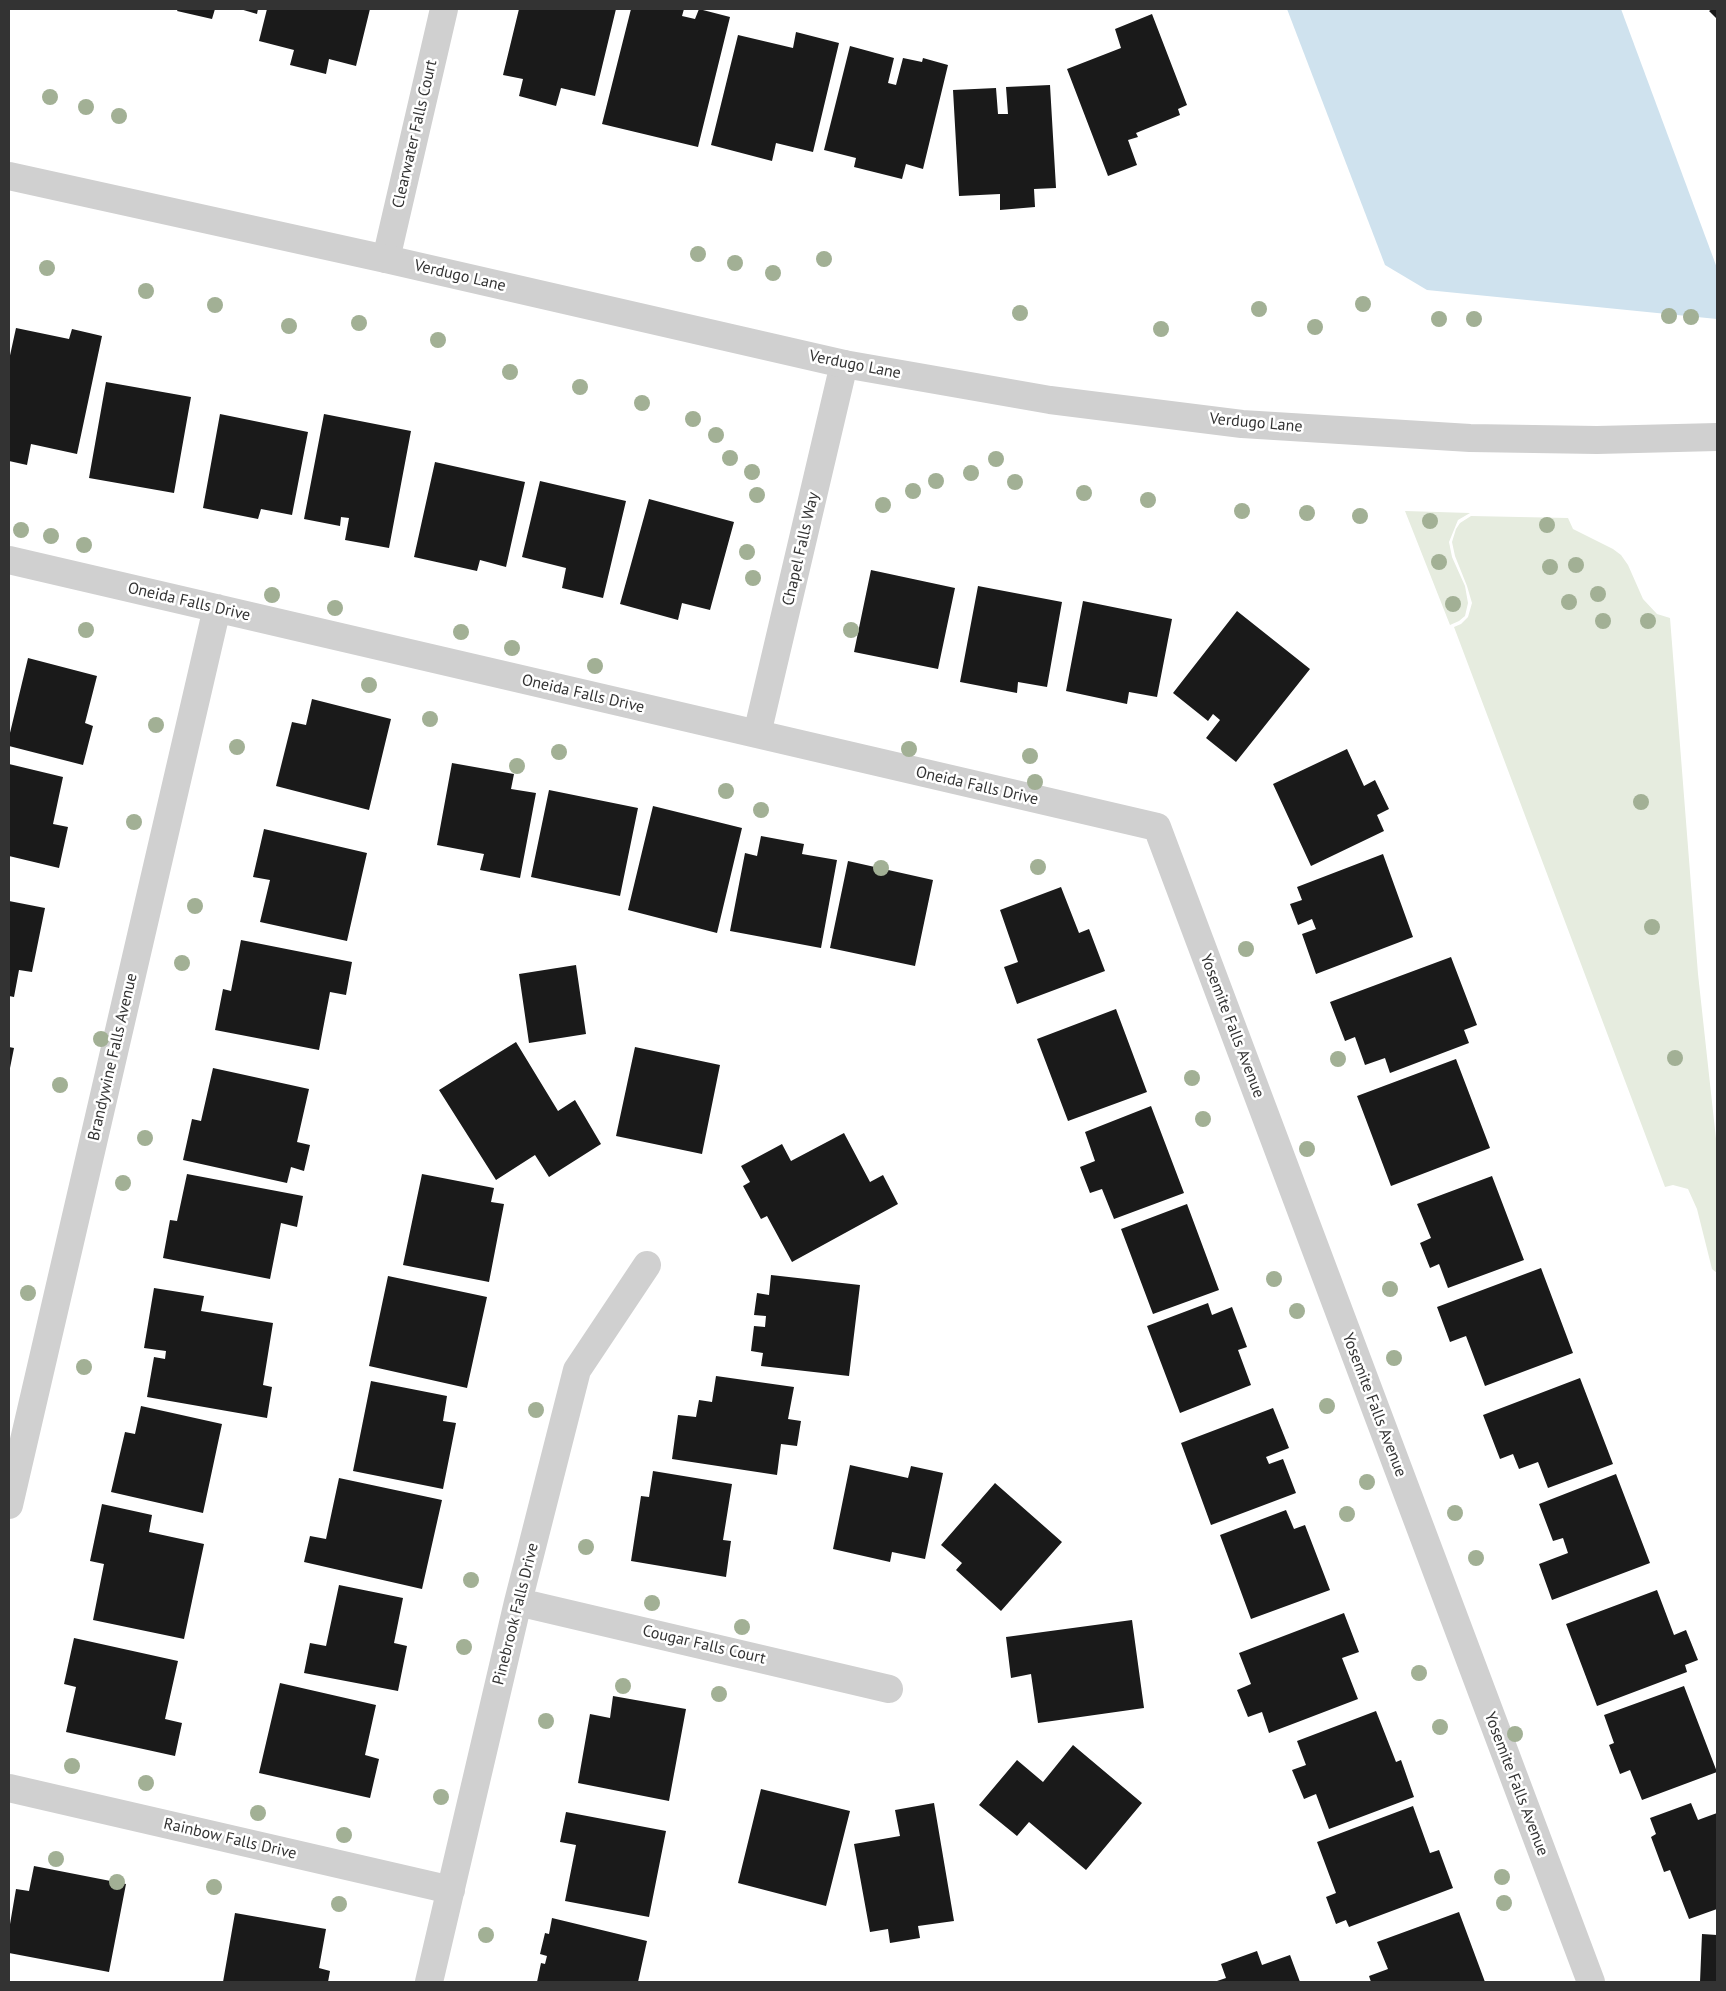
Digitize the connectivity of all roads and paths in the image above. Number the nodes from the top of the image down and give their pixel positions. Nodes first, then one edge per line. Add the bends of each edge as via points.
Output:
1 (444, 9) edge
2 (9, 176) edge
3 (386, 259) junction
4 (844, 364) junction
5 (1717, 437) edge
6 (9, 560) edge
7 (217, 608) junction
8 (757, 734) junction
9 (1157, 828) joint
10 (647, 1265) dead end
11 (9, 1505) edge
12 (518, 1602) junction
13 (889, 1688) dead end
14 (9, 1788) edge
15 (451, 1890) junction
16 (429, 1982) edge
17 (1590, 1982) edge

1 - 3 street, Clearwater Falls Court
2 - 3 street, Verdugo Lane
3 - 4 street, Verdugo Lane
4 - 5 street, Verdugo Lane via 1050,400 1242,424 1470,438 1597,440
4 - 8 street, Chapel Falls Way
6 - 7 street, Oneida Falls Drive
7 - 8 street, Oneida Falls Drive
7 - 11 street, Brandywine Falls Avenue
8 - 9 street, Oneida Falls Drive
9 - 17 street, Yosemite Falls Avenue
10 - 12 street, Pinebrook Falls Drive via 577,1370
12 - 13 street, Cougar Falls Court
12 - 15 street, Pinebrook Falls Drive
14 - 15 street, Rainbow Falls Drive
15 - 16 street, Pinebrook Falls Drive

